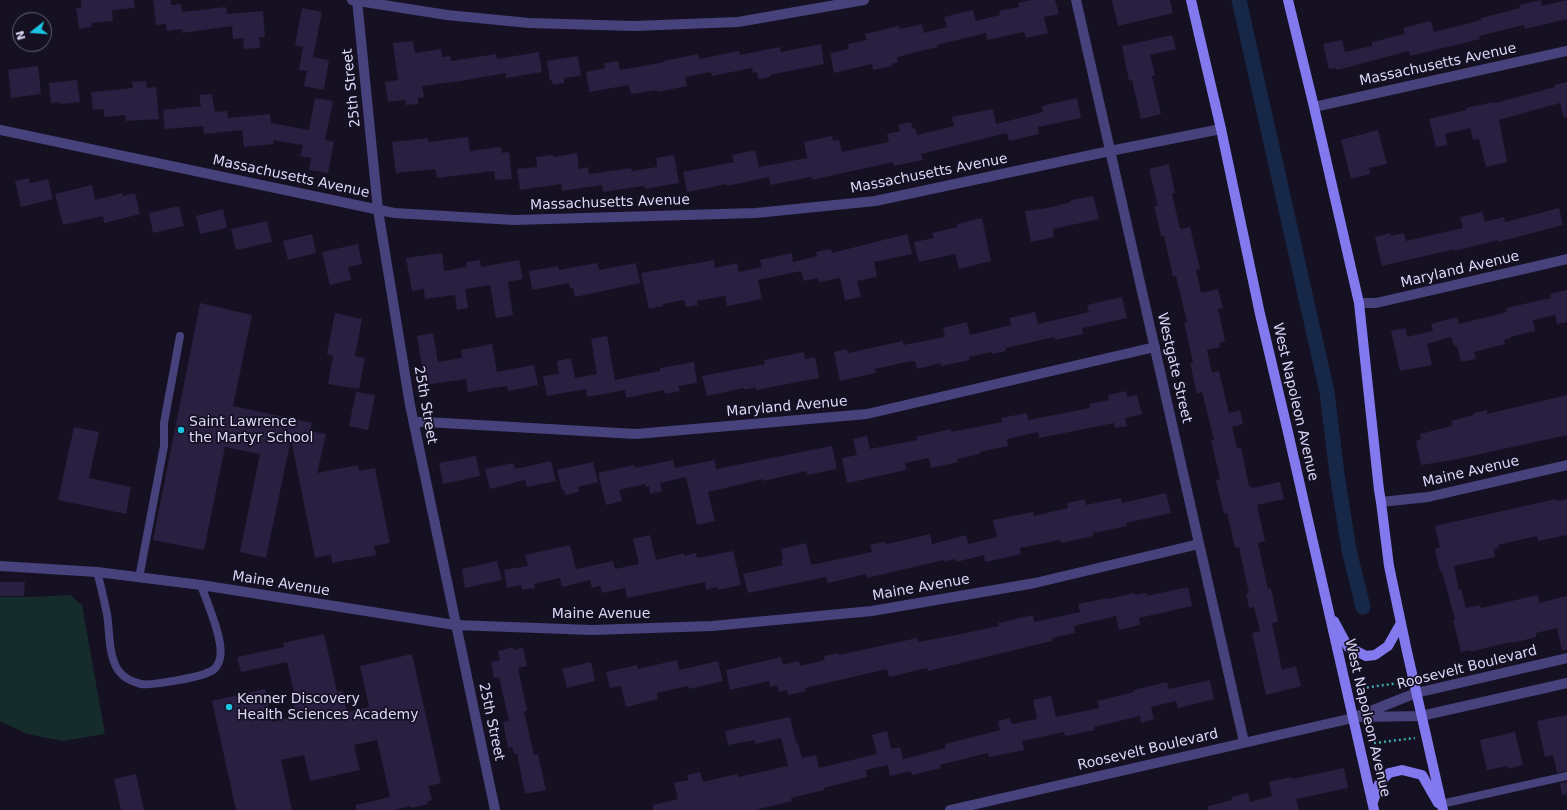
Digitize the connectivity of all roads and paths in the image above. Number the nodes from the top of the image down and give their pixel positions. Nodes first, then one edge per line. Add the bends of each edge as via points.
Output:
1 (356, 0) edge
2 (864, 0) edge
3 (1076, 0) edge
4 (1190, 0) edge
5 (1288, 0) edge
6 (1567, 51) edge
7 (1314, 107) junction
8 (1221, 129) junction
9 (0, 130) edge
10 (1110, 151) junction
11 (378, 210) junction
12 (1567, 259) edge
13 (1359, 303) junction
14 (180, 336) dead end
15 (1155, 347) junction
16 (414, 422) junction
17 (1567, 465) edge
18 (1381, 502) junction
19 (1199, 544) junction
20 (0, 566) edge
21 (97, 572) junction
22 (139, 578) junction
23 (201, 585) junction
24 (1329, 611) junction
25 (1401, 623) junction
26 (455, 625) junction
27 (1567, 658) edge
28 (1398, 683) dead end
29 (1567, 683) edge
30 (1357, 689) dead end
31 (1416, 693) junction
32 (1421, 716) junction
33 (1353, 718) junction
34 (1416, 738) dead end
35 (1244, 742) junction
36 (1374, 743) dead end
37 (1567, 776) edge
38 (1373, 807) edge
39 (1442, 808) edge
40 (495, 810) edge
41 (950, 810) edge

1 - 2 street via 448,15 529,23 634,26 738,22
1 - 11 street, 25th Street
3 - 10 street, Westgate Street
4 - 8 main road, West Napoleon Avenue
5 - 7 main road
6 - 7 street, Massachusetts Avenue
7 - 13 main road
8 - 10 street, Massachusetts Avenue
8 - 24 main road, West Napoleon Avenue via 1260,314
9 - 11 street, Massachusetts Avenue
10 - 11 street, Massachusetts Avenue via 875,201 756,213 514,220
10 - 15 street, Westgate Street
11 - 16 street, 25th Street
12 - 13 street, Maryland Avenue via 1376,303
13 - 18 main road
14 - 22 lane via 164,423 164,446
15 - 16 street, Maryland Avenue via 867,414 636,434
15 - 19 street, Westgate Street
16 - 26 street, 25th Street
17 - 18 street, Maine Avenue via 1428,497
18 - 25 main road via 1389,566
19 - 26 street, Maine Avenue via 1035,583 872,611 712,626 592,630
19 - 35 street, Westgate Street
20 - 21 street, Maine Avenue
21 - 22 street, Maine Avenue
21 - 23 lane via 115,663 126,678 146,685 204,674 218,664 221,653 216,628
22 - 23 street, Maine Avenue
23 - 26 street, Maine Avenue
24 - 25 main road via 1348,647 1366,656 1375,655 1388,646
24 - 33 main road, West Napoleon Avenue
25 - 31 main road
26 - 40 street, 25th Street
27 - 31 street, Roosevelt Boulevard
28 - 30 path
29 - 32 street, Roosevelt Boulevard
31 - 32 main road
31 - 33 street, Roosevelt Boulevard
32 - 33 street, Roosevelt Boulevard
32 - 39 main road
33 - 35 street, Roosevelt Boulevard
33 - 38 main road, West Napoleon Avenue
34 - 36 path
35 - 41 street, Roosevelt Boulevard
37 - 39 lane
38 - 39 main road via 1379,784 1389,773 1402,770 1422,775

